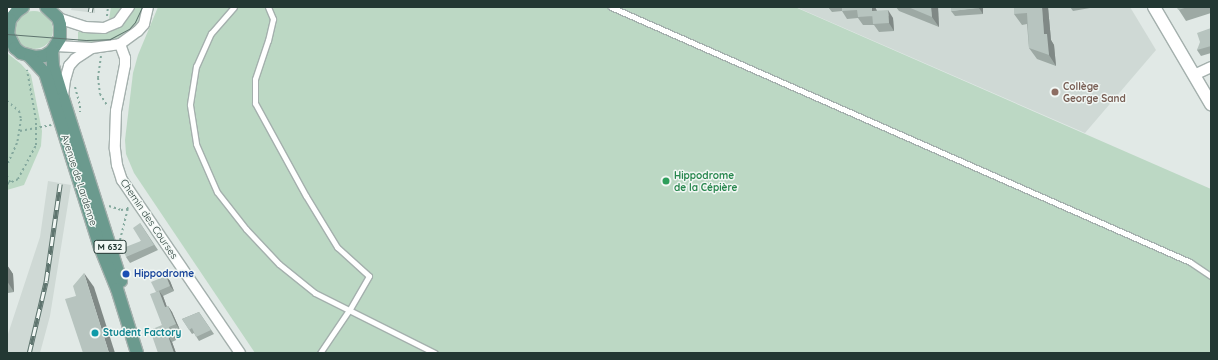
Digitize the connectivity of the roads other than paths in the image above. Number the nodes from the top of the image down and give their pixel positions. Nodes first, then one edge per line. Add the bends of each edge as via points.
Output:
1 (46, 7) edge
2 (129, 7) edge
3 (148, 7) edge
4 (234, 7) edge
5 (268, 7) edge
6 (611, 7) edge
7 (1154, 7) edge
8 (17, 9) edge
9 (58, 18) junction
10 (8, 24) edge
11 (120, 44) junction
12 (54, 48) junction
13 (92, 48) junction
14 (30, 57) junction
15 (1211, 67) edge
16 (1194, 75) junction
17 (63, 98) junction
18 (1211, 104) edge
19 (1211, 276) edge
20 (349, 310) junction
21 (137, 353) edge
22 (144, 353) edge
23 (240, 353) edge
24 (320, 353) edge
25 (436, 353) edge

1 - 9 main road
2 - 9 street via 118,22 104,28 85,27
3 - 11 street via 144,24
4 - 20 lane via 211,33 196,66 190,105 196,144 217,192 246,229 279,264 315,293
5 - 20 lane via 273,19 255,79 255,103 337,247 369,276
6 - 19 lane via 1190,262
7 - 16 main road
8 - 10 main road
9 - 12 main road, Avenue de Lardenne via 61,32
10 - 14 main road, Avenue de Lardenne via 8,34 15,48
11 - 13 street
11 - 23 street, Chemin des Courses via 125,65 116,111 115,149 122,180
12 - 13 street
12 - 14 main road via 44,56
12 - 17 main road, Avenue de Lardenne / M 632 via 53,66
13 - 17 street via 69,66
14 - 21 main road, Avenue de Lardenne / M 632 via 45,73 100,247 117,289
15 - 16 street
16 - 18 main road
17 - 22 main road, Avenue de Lardenne / M 632
20 - 24 lane
20 - 25 lane

